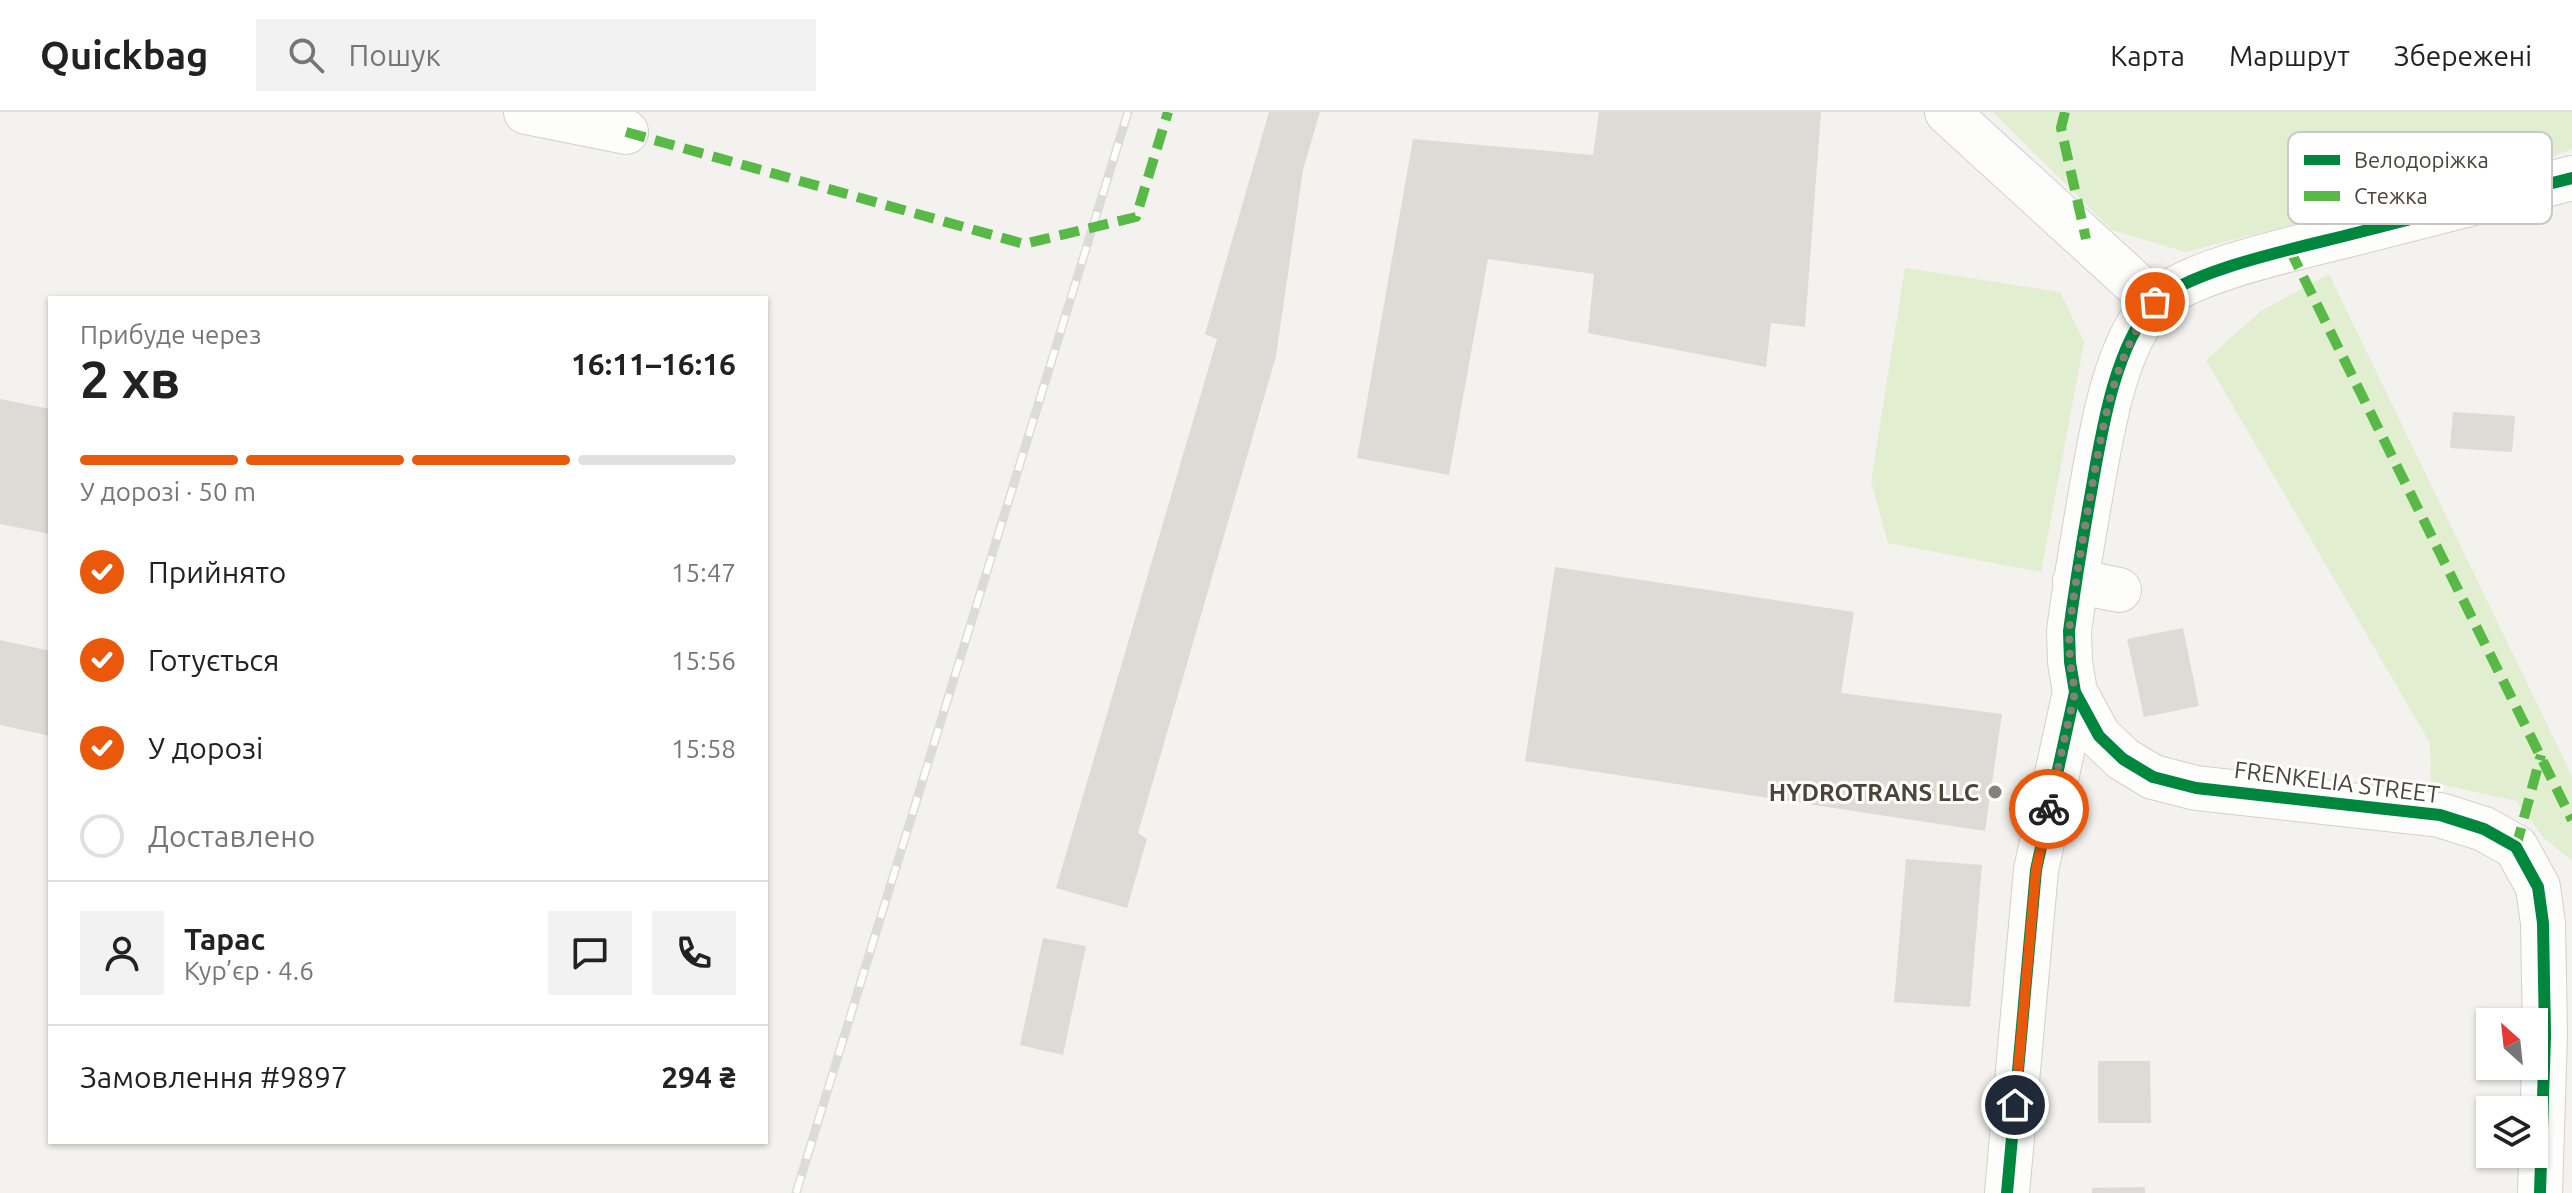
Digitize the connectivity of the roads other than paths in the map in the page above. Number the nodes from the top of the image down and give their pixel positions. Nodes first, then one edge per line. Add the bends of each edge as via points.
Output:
1 (526, 112) edge
2 (1947, 112) edge
3 (626, 132) dead end
4 (2572, 178) edge
5 (2552, 183) edge
6 (2392, 224) edge
7 (2155, 302) junction
8 (2075, 581) junction
9 (2119, 590) dead end
10 (2075, 692) junction
11 (2516, 847) junction
12 (2572, 892) edge
13 (2007, 1193) edge
14 (2540, 1193) edge

1 - 3 street
2 - 7 street
4 - 5 street
6 - 7 street via 2201,277
7 - 8 street via 2140,321 2113,390
8 - 9 street
8 - 10 street via 2069,631
10 - 11 street, FRENKELIA STREET via 2099,736 2153,777 2196,788 2440,815 2484,829
10 - 13 street via 2036,870
11 - 12 street, FRENKELIA STREET
11 - 14 street via 2538,887 2543,923

